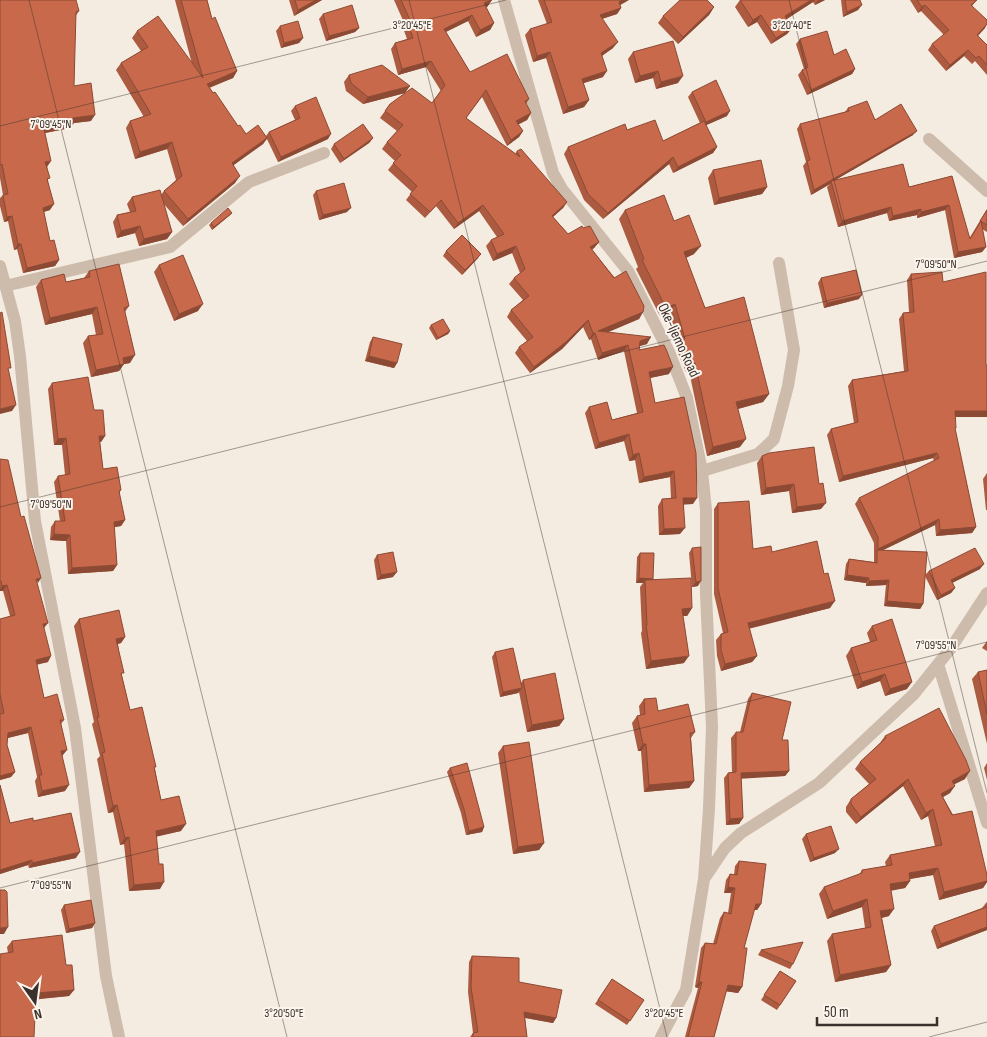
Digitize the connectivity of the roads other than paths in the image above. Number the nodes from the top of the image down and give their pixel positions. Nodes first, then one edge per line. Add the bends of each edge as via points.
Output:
1 (504, 0) edge
2 (929, 140) dead end
3 (324, 153) dead end
4 (987, 191) edge
5 (779, 264) dead end
6 (0, 266) edge
7 (5, 286) junction
8 (702, 471) junction
9 (987, 593) edge
10 (938, 664) junction
11 (987, 823) edge
12 (704, 879) junction
13 (119, 1037) edge
14 (661, 1037) edge

1 - 8 street, Oke-Ijemo Road via 553,173 562,189 628,271 669,352 687,398
2 - 4 street
3 - 7 street via 249,182 170,247
5 - 8 street via 794,350 774,439 758,454
6 - 7 street
7 - 13 street via 20,356 35,521 75,728 106,976
8 - 12 street, Oke-Ijemo Road via 712,727
9 - 10 street
10 - 11 street
10 - 12 street via 914,694 819,783 741,833 725,848
12 - 14 street, Oke-Ijemo Road via 686,990

